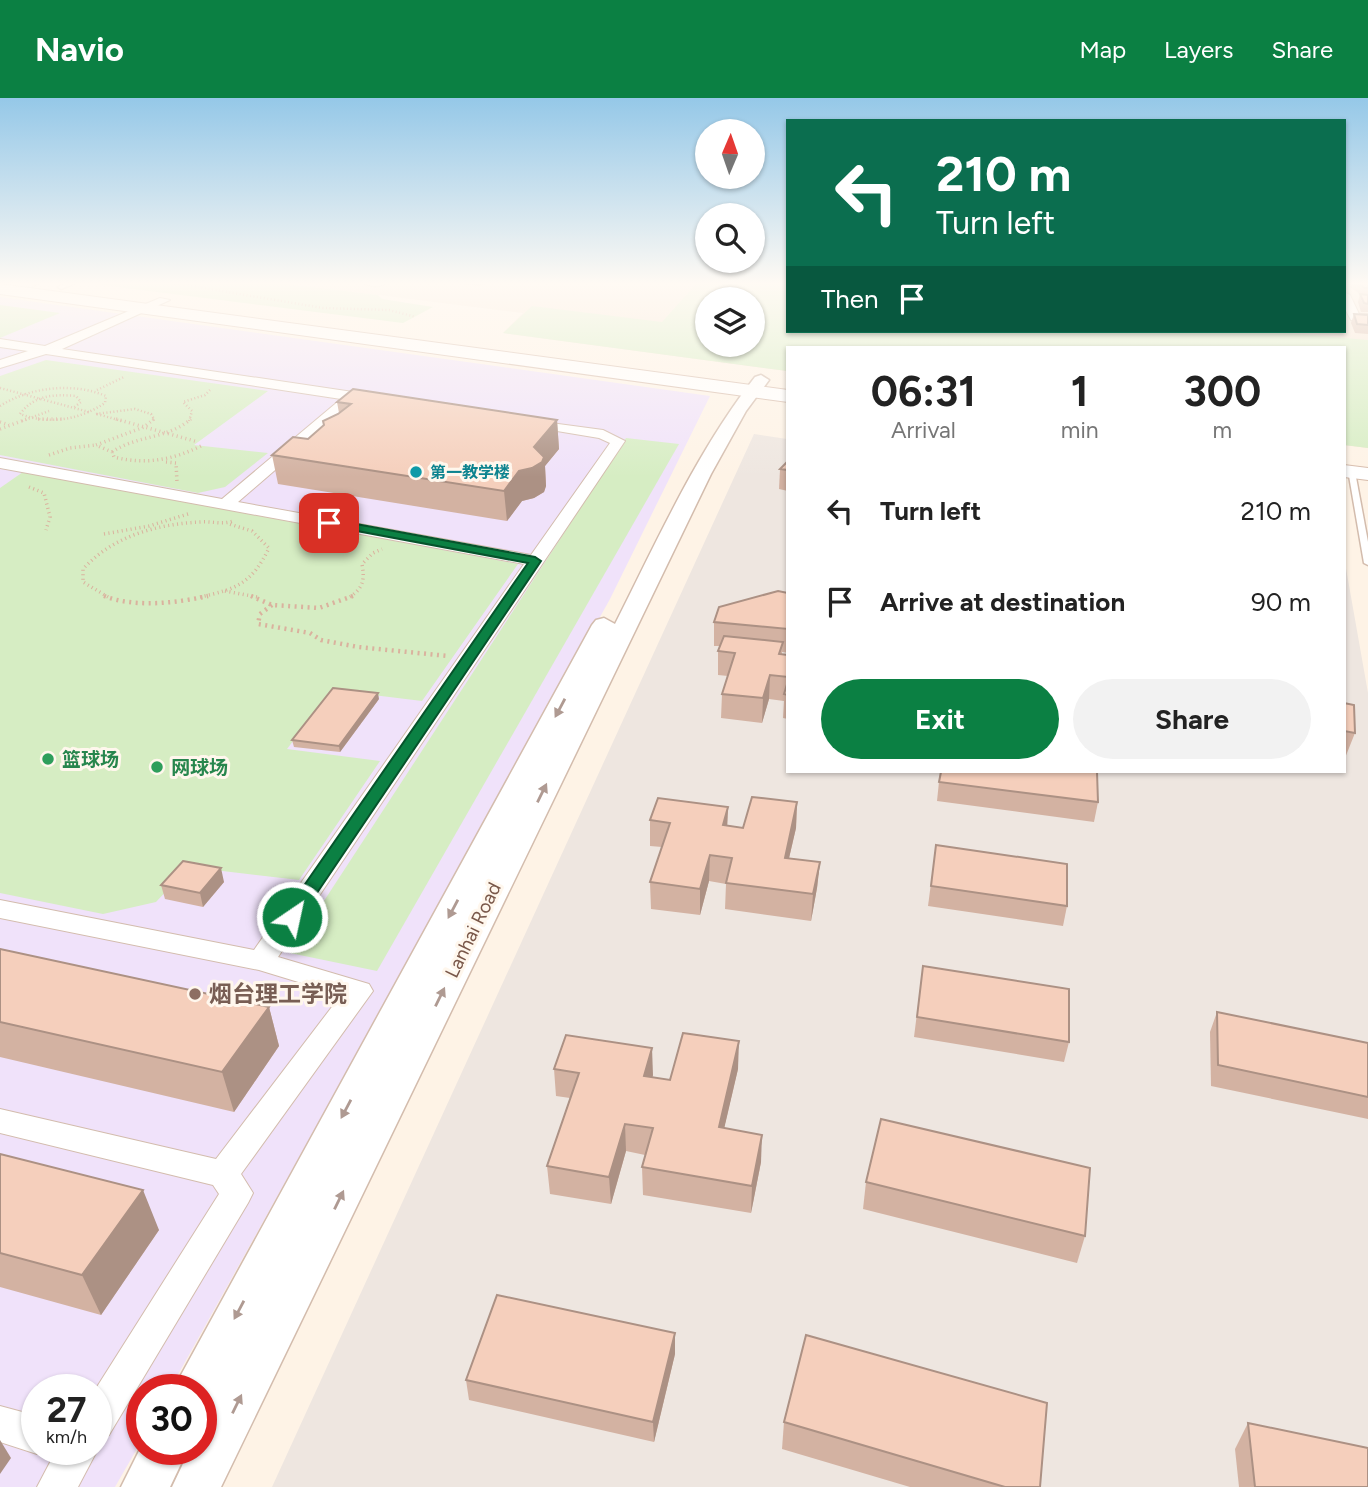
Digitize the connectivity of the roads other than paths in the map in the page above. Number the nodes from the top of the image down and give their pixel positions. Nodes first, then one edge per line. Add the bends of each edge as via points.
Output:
1 (30, 348) edge
2 (40, 348) edge
3 (474, 348) edge
4 (37, 349) junction
5 (0, 357) edge
6 (0, 364) edge
7 (760, 386) edge
8 (352, 396) junction
9 (392, 402) edge
10 (510, 420) edge
11 (0, 463) edge
12 (22, 467) junction
13 (1355, 467) edge
14 (0, 481) edge
15 (226, 504) junction
16 (535, 561) junction
17 (1368, 563) edge
18 (0, 909) edge
19 (261, 961) junction
20 (0, 1121) edge
21 (223, 1174) junction
22 (206, 1374) edge
23 (112, 1396) edge
24 (0, 1424) edge
25 (21, 1430) edge
26 (69, 1465) edge
27 (157, 1465) edge
28 (56, 1487) edge
29 (145, 1487) edge
30 (196, 1487) edge

1 - 4 street
2 - 4 street
3 - 7 main road
4 - 5 street
4 - 6 street
4 - 8 street
7 -> 22 street, Lanhai Road
30 -> 7 street, Lanhai Road via 701,474 738,410
8 - 9 street
8 - 15 street
10 - 16 street via 603,434 618,441
11 - 12 street
12 - 14 street
12 - 15 street
13 - 17 lane
15 - 16 street
16 - 19 street
18 - 19 street
19 - 21 street via 359,991
20 - 21 street
21 - 23 street via 237,1193
24 - 25 street
26 - 28 street
27 - 29 street

